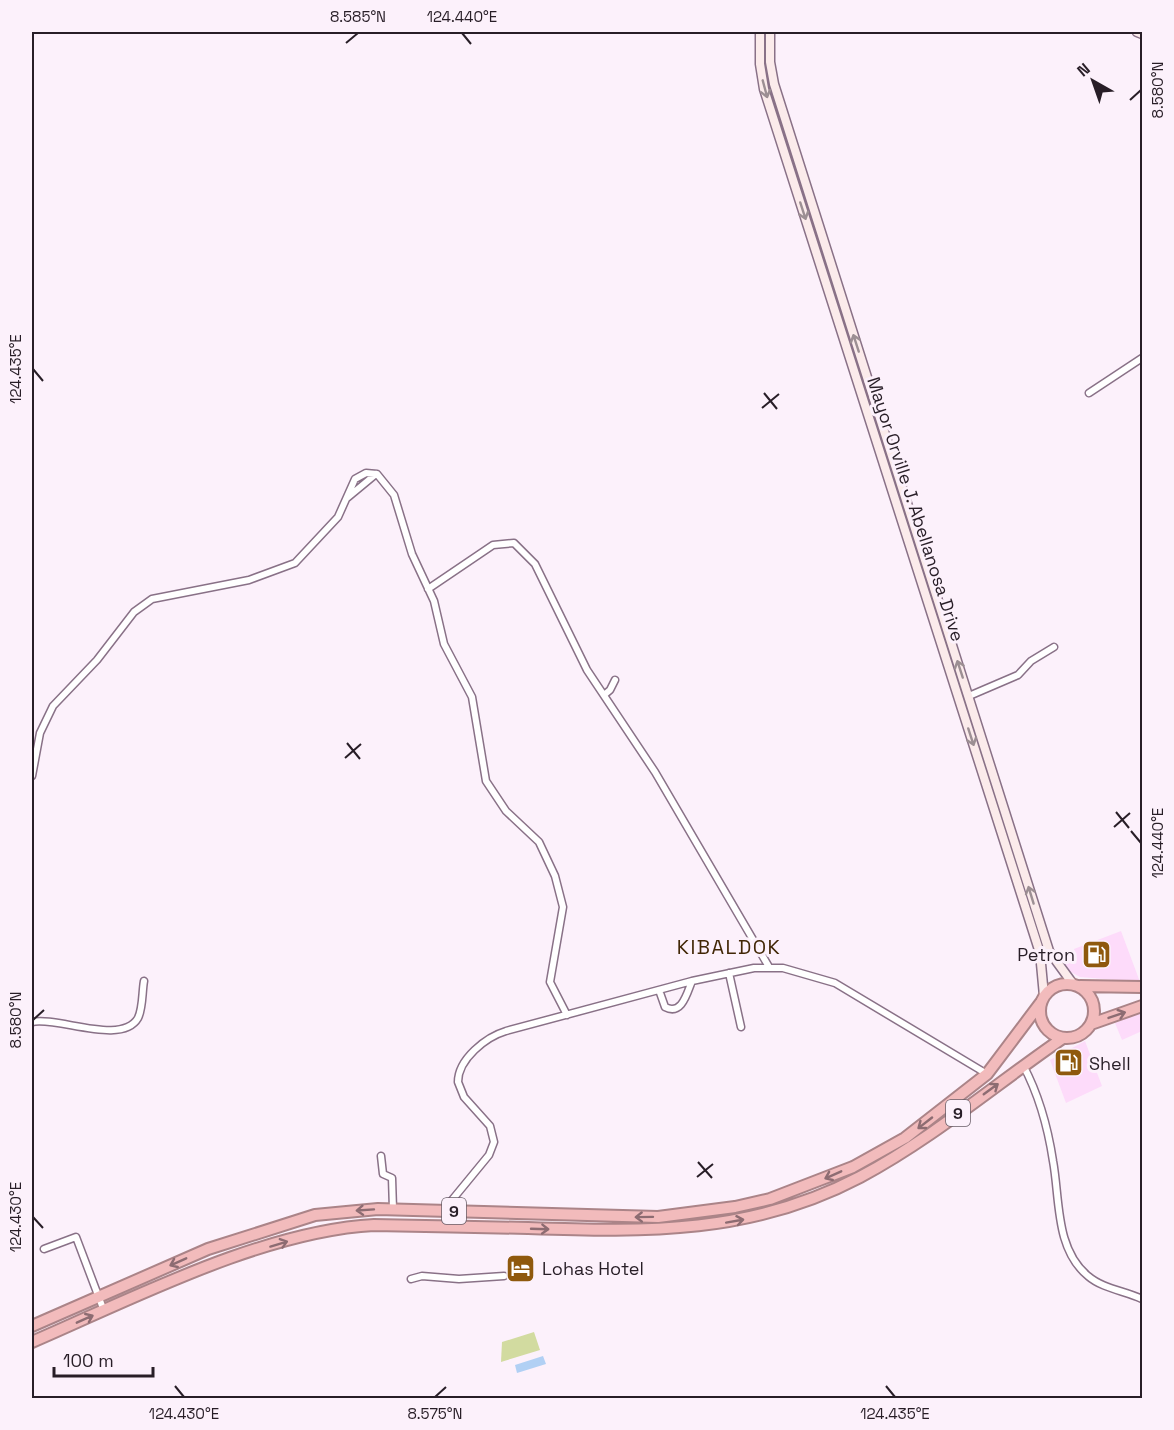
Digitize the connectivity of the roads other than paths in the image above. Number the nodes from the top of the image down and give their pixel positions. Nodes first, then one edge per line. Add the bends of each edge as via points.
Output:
1 (760, 32) edge
2 (770, 32) edge
3 (1137, 32) edge
4 (1143, 34) edge
5 (1143, 358) edge
6 (1089, 393) dead end
7 (428, 589) junction
8 (1053, 647) dead end
9 (615, 680) dead end
10 (604, 695) junction
11 (969, 696) junction
12 (32, 776) edge
13 (769, 967) junction
14 (729, 973) junction
15 (144, 981) dead end
16 (692, 981) junction
17 (1076, 985) junction
18 (1143, 987) edge
19 (659, 990) junction
20 (1043, 999) junction
21 (1143, 1006) edge
22 (567, 1015) junction
23 (32, 1022) edge
24 (1091, 1024) junction
25 (741, 1027) dead end
26 (1063, 1038) junction
27 (1023, 1065) junction
28 (987, 1074) junction
29 (956, 1098) junction
30 (965, 1108) junction
31 (381, 1156) dead end
32 (853, 1167) junction
33 (859, 1178) junction
34 (393, 1209) junction
35 (443, 1211) junction
36 (334, 1212) junction
37 (339, 1227) junction
38 (44, 1249) dead end
39 (504, 1276) dead end
40 (411, 1279) dead end
41 (98, 1296) junction
42 (1143, 1299) edge
43 (104, 1311) junction
44 (32, 1326) edge
45 (32, 1342) edge

1 -> 20 main road, Mayor Orville J. Abellanosa Drive via 765,89 1040,953
11 -> 2 main road, Mayor Orville J. Abellanosa Drive via 774,84
3 - 4 main road
5 - 6 street
7 - 10 street via 493,545 514,543 535,564 579,654
7 - 12 street via 412,554 394,495 377,474 360,475 349,488 338,517 295,563 249,580 152,599 134,612 97,660 53,706 40,733
7 - 22 street via 447,651 472,697 486,781 506,811 539,842 555,876 563,907 550,982
8 - 11 street via 1018,675
9 - 10 street
10 - 13 street via 655,772
17 -> 11 main road, Mayor Orville J. Abellanosa Drive via 1049,951
13 - 14 street
13 - 28 street via 799,970 835,982
14 - 16 street
14 - 25 street
15 - 23 street via 139,1016 128,1028
16 - 19 street
16 - 19 street via 682,1004 669,1010
17 - 18 highway, 9
17 - 20 highway, 9 via 1054,987
17 - 24 highway via 1094,1003
19 - 22 street
20 - 26 highway via 1040,1013 1044,1025
20 - 28 highway, 9
24 -> 21 highway, 9
22 - 35 street via 494,1035 463,1065 458,1075 460,1089 490,1126 494,1142 489,1155
24 - 26 highway, 9 via 1082,1034
26 - 27 highway, 9
30 -> 27 highway, 9
27 - 42 street via 1042,1110 1068,1249 1095,1281
28 - 29 highway, 9
29 - 30 highway
29 -> 32 highway, 9 via 905,1138
30 - 33 highway, 9
31 - 34 street via 383,1174 392,1178
32 - 33 highway
32 -> 35 highway, 9 via 770,1199 704,1212 630,1217
37 -> 33 highway, 9 via 612,1231 700,1226 767,1215
34 - 35 highway, 9
34 -> 36 highway, 9
36 - 37 highway
36 -> 41 highway, 9 via 208,1249
43 -> 37 highway, 9 via 213,1265
38 - 41 street via 76,1237
39 - 40 street
41 - 43 street
41 - 44 highway, 9
45 -> 43 highway, 9

